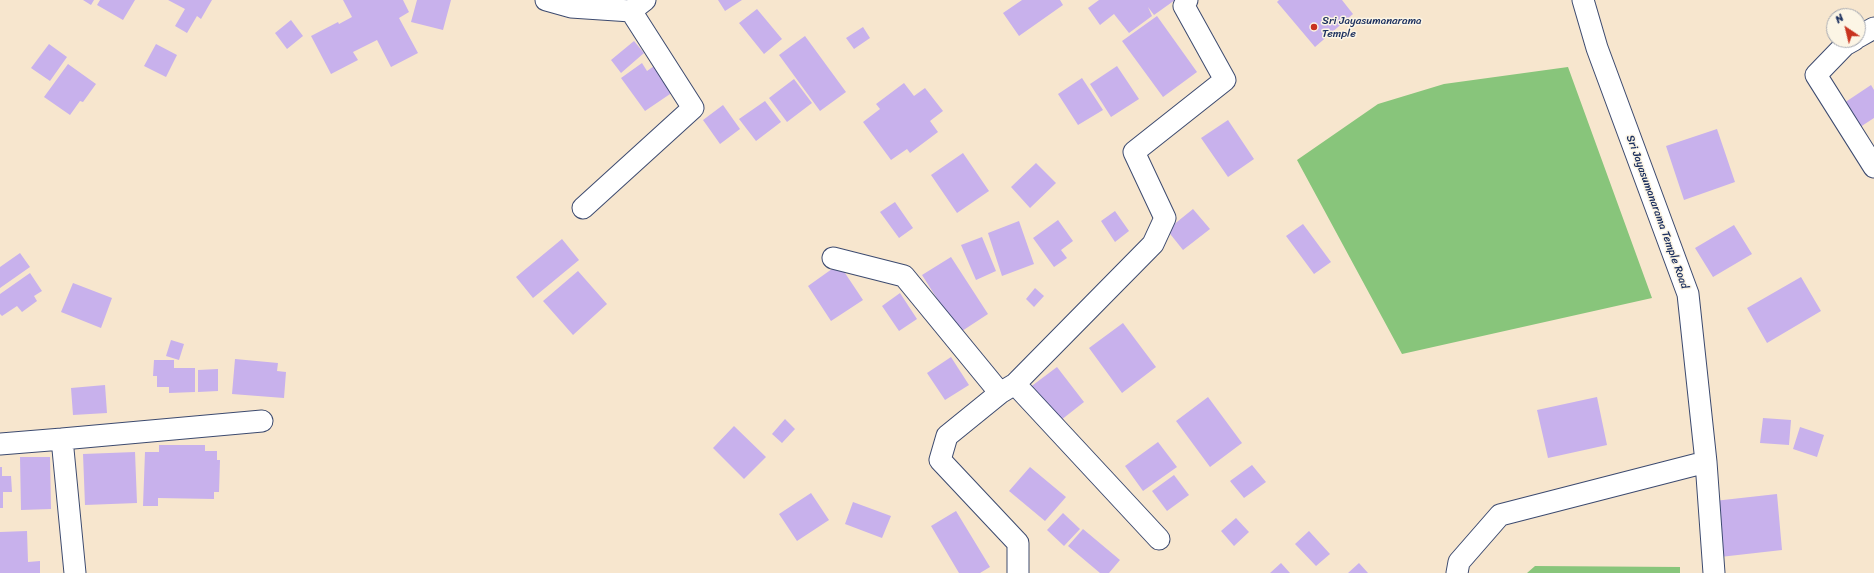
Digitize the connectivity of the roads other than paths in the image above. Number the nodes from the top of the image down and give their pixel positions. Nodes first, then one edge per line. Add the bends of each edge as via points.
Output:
1 (546, 0) edge
2 (1186, 0) edge
3 (1583, 0) edge
4 (638, 6) edge
5 (1842, 48) edge
6 (1874, 167) edge
7 (583, 208) dead end
8 (833, 258) dead end
9 (1007, 388) junction
10 (262, 421) dead end
11 (62, 439) junction
12 (0, 444) edge
13 (1706, 462) junction
14 (1159, 539) dead end
15 (75, 573) edge
16 (1018, 573) edge
17 (1457, 573) edge
18 (1714, 573) edge

1 - 4 street via 571,7
2 - 9 street via 1184,6 1225,80 1134,152 1165,218 1153,244
3 - 13 street, Sri Jayasumanarama Temple Road via 1597,48 1688,294
4 - 7 street via 693,108
5 - 6 street via 1816,76
8 - 9 street via 904,276
9 - 14 street
9 - 16 street via 947,436 940,460 1018,543
10 - 11 street
11 - 12 street
11 - 15 street
13 - 17 street via 1500,515 1459,562
13 - 18 street, Sri Jayasumanarama Temple Road

